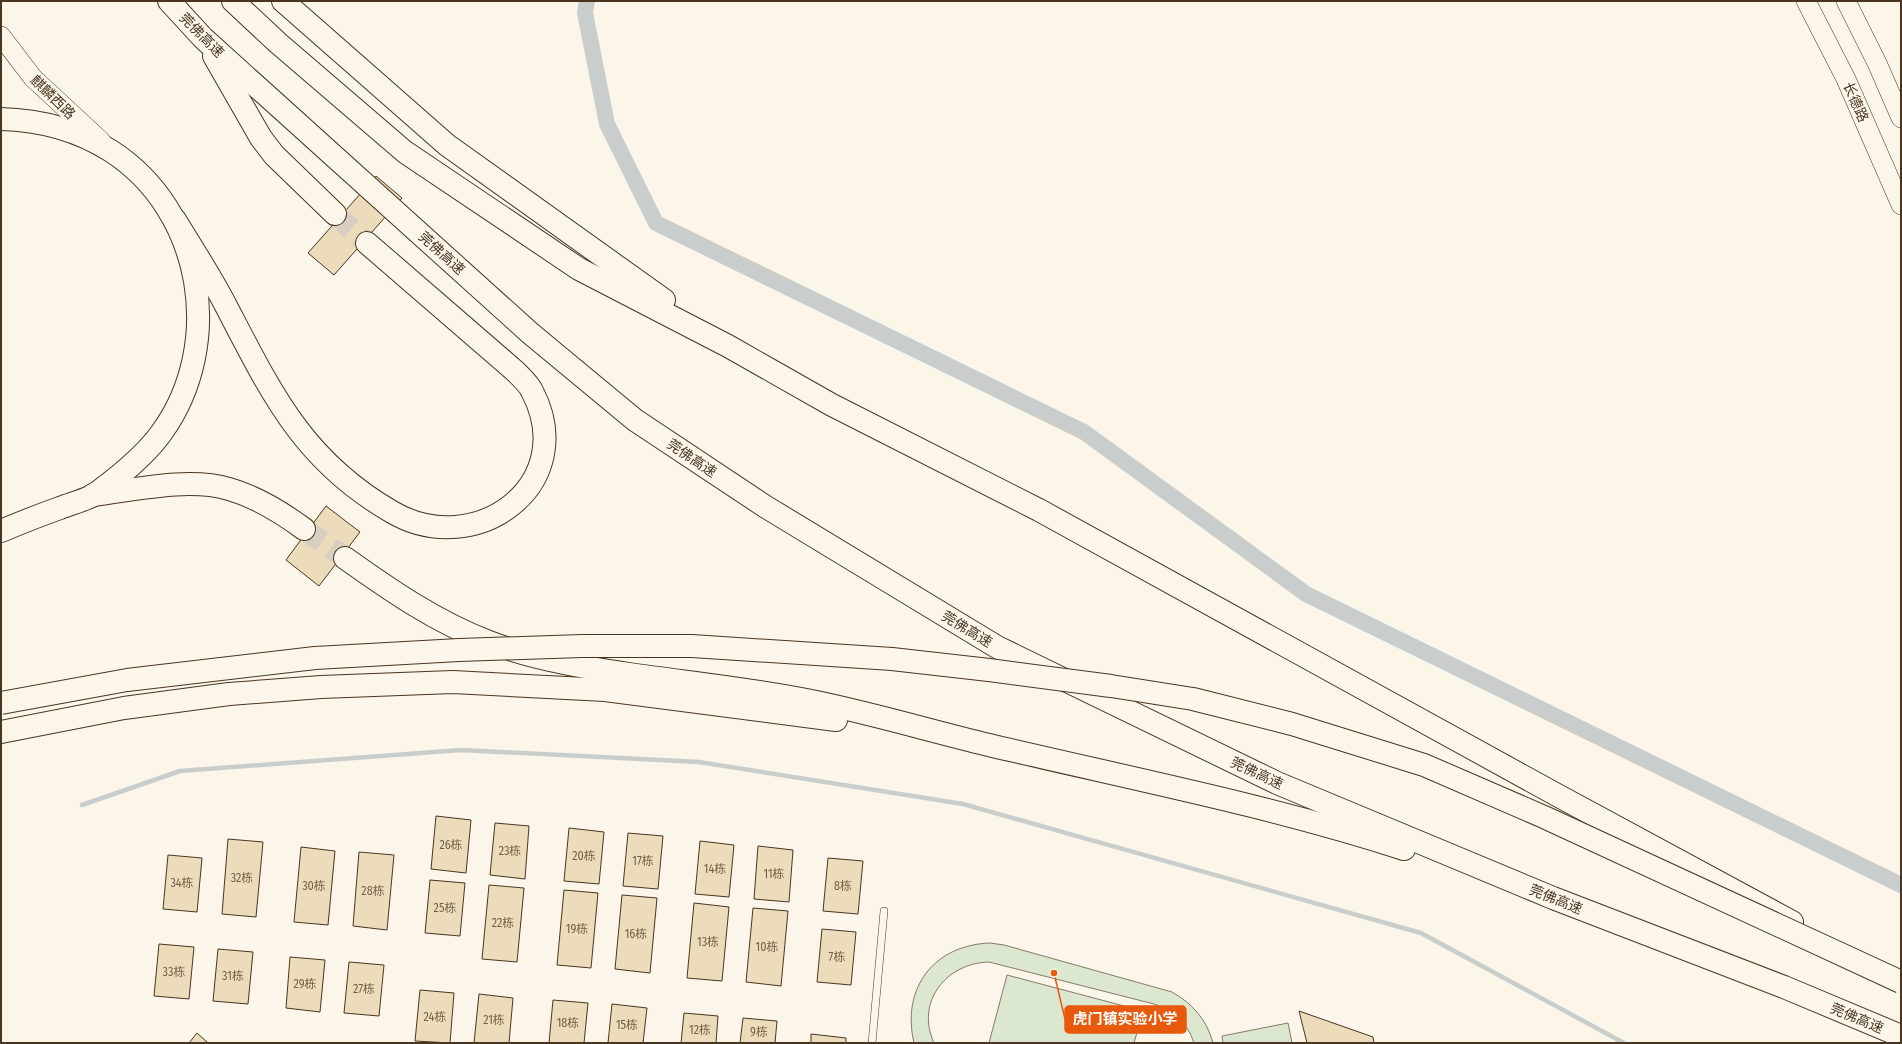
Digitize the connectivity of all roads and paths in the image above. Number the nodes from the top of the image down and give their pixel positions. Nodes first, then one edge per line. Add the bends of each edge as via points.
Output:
1 (169, 1) edge
2 (233, 1) edge
3 (283, 1) edge
4 (1806, 1) edge
5 (1846, 1) edge
6 (1, 36) edge
7 (203, 38) junction
8 (1901, 118) edge
9 (1, 119) edge
10 (112, 152) junction
11 (1901, 205) edge
12 (335, 214) tunnel mouth
13 (175, 220) junction
14 (367, 243) tunnel mouth
15 (728, 346) junction
16 (93, 496) junction
17 (1, 514) edge
18 (32, 518) junction
19 (304, 529) tunnel mouth
20 (1, 531) edge
21 (345, 558) tunnel mouth
22 (1, 702) edge
23 (1, 732) edge
24 (988, 745) junction
25 (1553, 898) junction
26 (884, 911) dead end
27 (1901, 981) edge
28 (1901, 1036) edge
29 (872, 1043) edge

1 - 7 main road, 莞佛高速
2 - 15 main road via 405,152 579,269
3 - 15 main road via 447,145
4 - 11 main road, 长德路 via 1846,79
5 - 8 main road
6 - 10 main road, 麒麟西路 via 33,78
7 - 12 main road via 260,138
7 - 25 main road, 莞佛高速 via 535,338 635,420 766,506 997,647 1277,783
9 - 10 main road via 21,119 50,124 84,136
10 - 13 main road via 138,173
13 - 14 main road via 206,270 284,412 324,462 393,513 428,526 463,528 496,516 528,489 545,454 541,412 532,390 515,371
13 - 16 main road via 189,252 196,283 199,316 197,345 190,378 162,432 140,458
15 - 27 main road, bridge via 832,405 1039,510
16 - 18 main road
16 - 19 main road via 162,487 209,485 250,496 281,512
17 - 18 main road
18 - 20 main road
21 - 24 main road via 431,615 490,642 523,653 570,665 773,693 846,708
22 - 27 main road, bridge via 127,680 315,658 582,646 692,646 884,659 1118,687 1192,699 1292,724 1424,765 1544,817
23 - 24 main road via 124,708 229,694 321,687 453,682 605,690 835,719
24 - 25 main road via 1186,789 1291,817 1392,845
25 - 28 main road, 莞佛高速
26 - 29 lane

